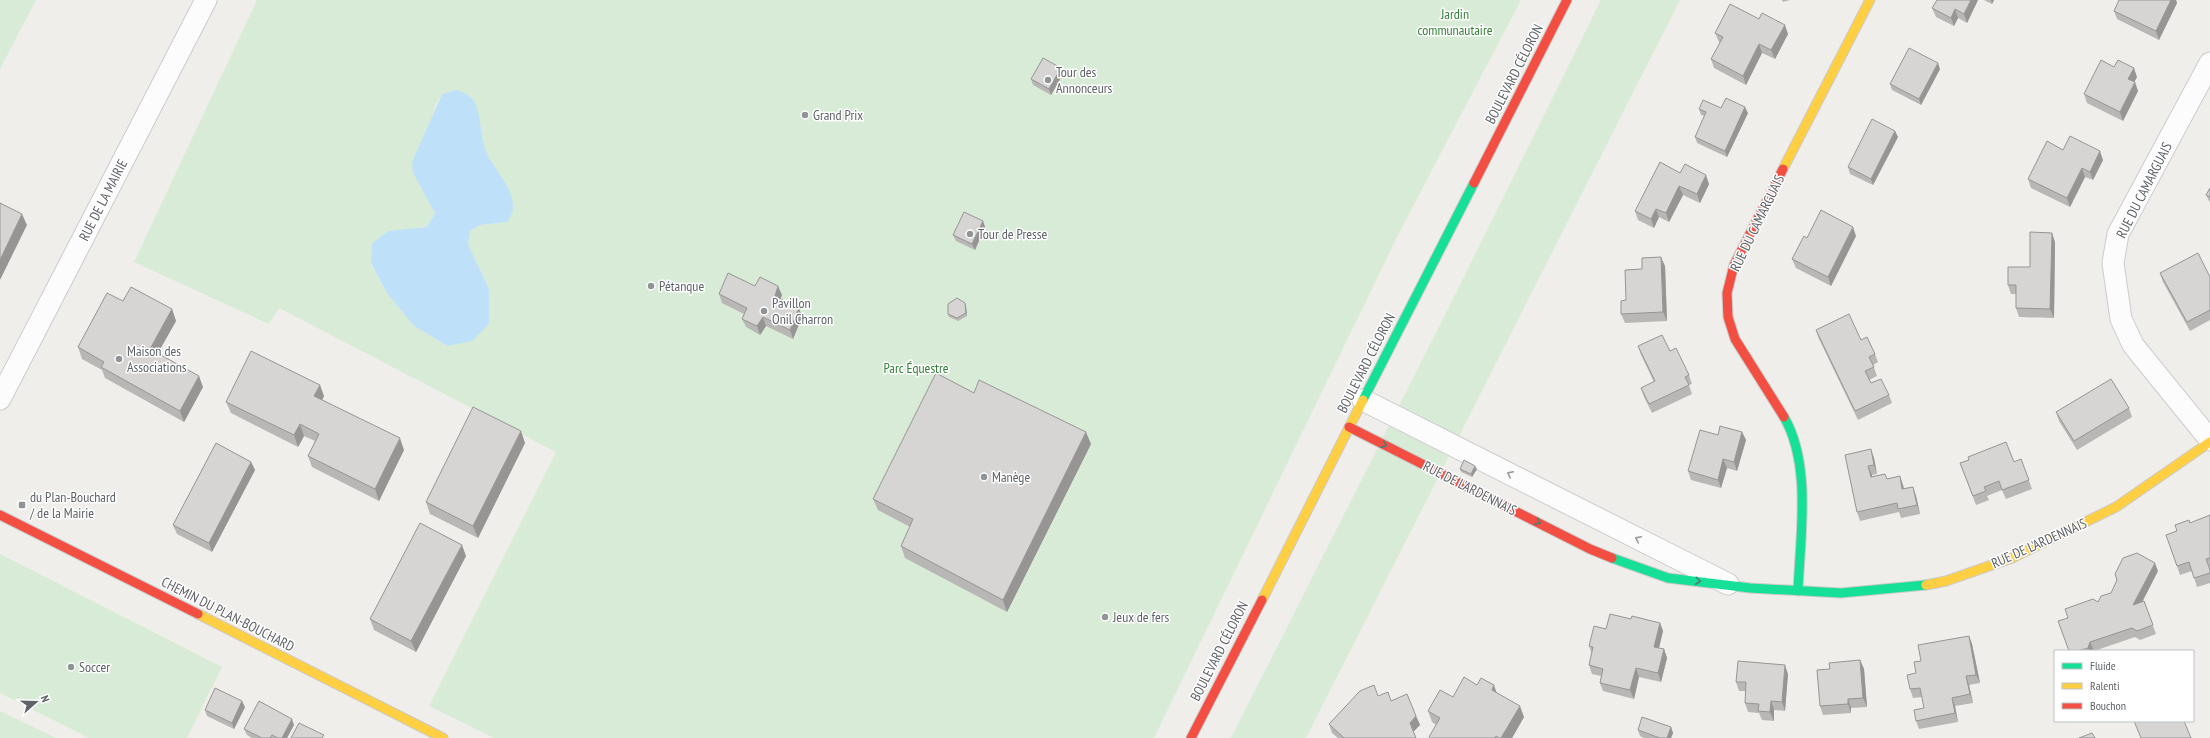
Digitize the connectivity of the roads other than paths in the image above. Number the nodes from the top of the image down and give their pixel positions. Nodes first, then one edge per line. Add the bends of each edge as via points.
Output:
1 (206, 0) edge
2 (1567, 0) edge
3 (1870, 0) edge
4 (2210, 63) edge
5 (0, 399) edge
6 (1363, 400) junction
7 (1349, 427) junction
8 (2210, 441) edge
9 (0, 515) edge
10 (1604, 522) junction
11 (1590, 549) junction
12 (1728, 584) junction
13 (1798, 592) junction
14 (443, 738) edge
15 (1191, 738) edge

1 - 5 street, RUE DE LA MAIRIE
2 - 6 street, BOULEVARD CÉLORON
3 - 13 street, RUE DU CAMARGUAIS via 1734,265 1727,288 1726,313 1734,338 1783,415 1797,453 1801,521
4 - 8 street, RUE DU CAMARGUAIS via 2118,234 2113,263 2121,319 2133,344
6 - 7 street, BOULEVARD CÉLORON
10 -> 6 street, RUE DE L'ARDENNAIS
7 -> 11 street, RUE DE L'ARDENNAIS
7 - 15 street, BOULEVARD CÉLORON
8 - 13 street, RUE DE L'ARDENNAIS via 2116,507 2012,558 1946,581 1922,586 1862,592
9 - 14 street, CHEMIN DU PLAN-BOUCHARD
10 - 11 street
12 -> 10 street, RUE DE L'ARDENNAIS
11 -> 12 street, RUE DE L'ARDENNAIS via 1668,578
12 - 13 street, RUE DE L'ARDENNAIS

